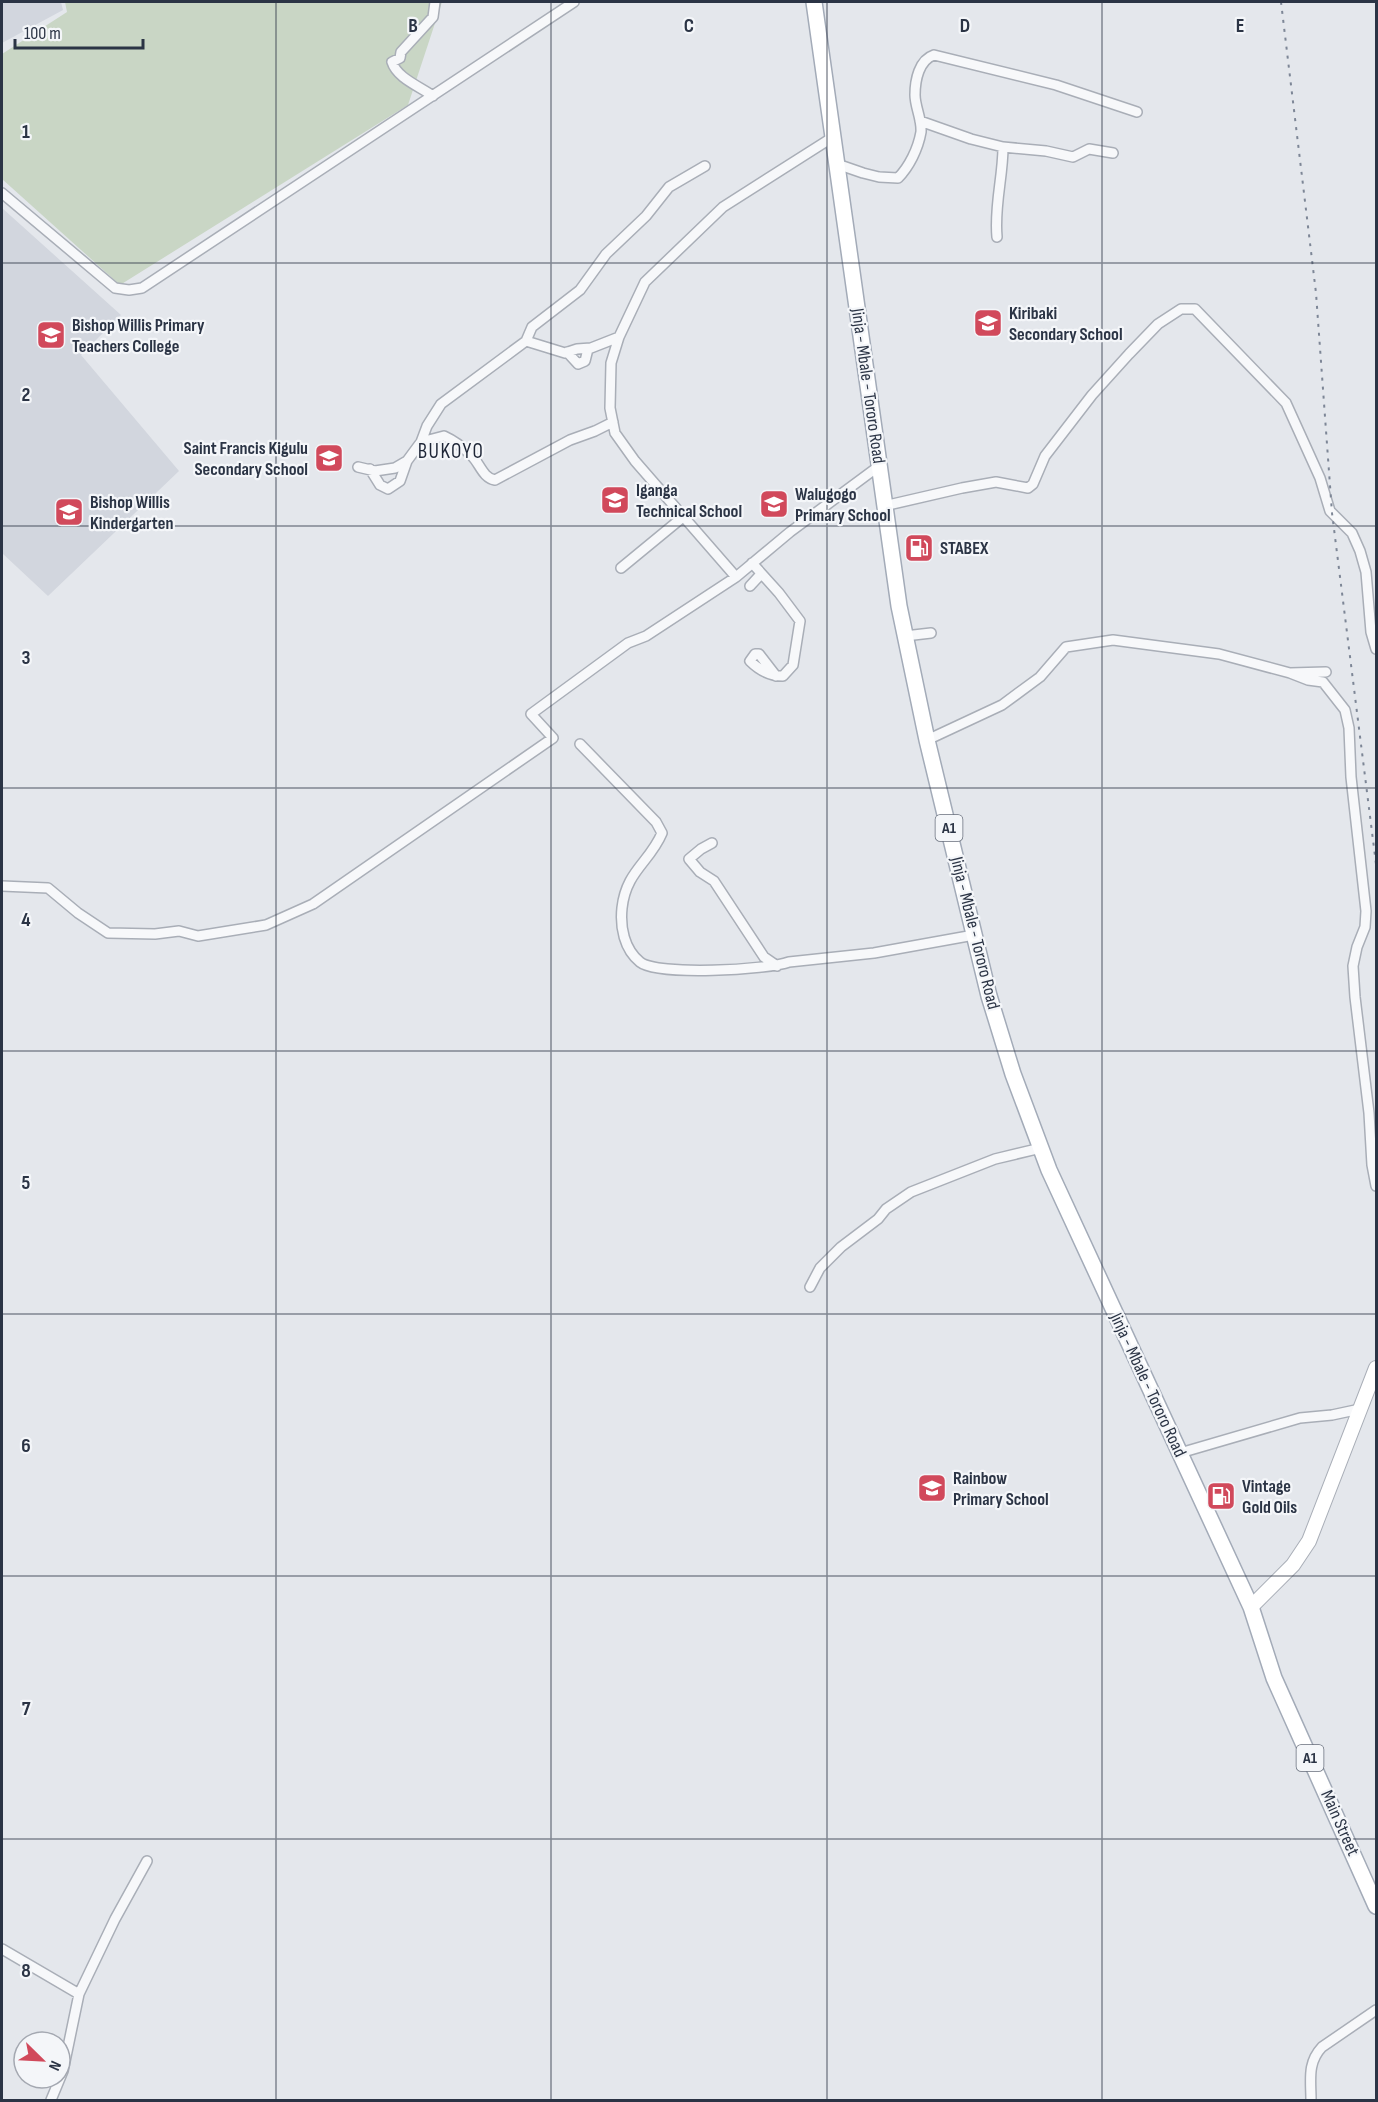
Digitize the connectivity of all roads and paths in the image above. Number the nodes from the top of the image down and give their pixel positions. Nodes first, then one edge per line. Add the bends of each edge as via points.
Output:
1 (435, 2) edge
2 (574, 2) edge
3 (818, 5) edge
4 (432, 96) junction
5 (1137, 112) dead end
6 (920, 121) junction
7 (833, 137) junction
8 (1003, 147) junction
9 (1113, 153) dead end
10 (837, 164) junction
11 (705, 166) dead end
12 (2, 193) edge
13 (997, 237) dead end
14 (619, 337) junction
15 (526, 341) junction
16 (588, 349) junction
17 (567, 352) junction
18 (613, 422) junction
19 (421, 442) junction
20 (407, 462) junction
21 (879, 466) junction
22 (358, 467) dead end
23 (370, 470) junction
24 (884, 506) junction
25 (683, 517) junction
26 (752, 563) junction
27 (621, 568) dead end
28 (761, 574) junction
29 (736, 577) junction
30 (750, 586) dead end
31 (931, 633) dead end
32 (906, 636) junction
33 (1377, 649) edge
34 (1326, 672) dead end
35 (1290, 673) junction
36 (776, 676) dead end
37 (927, 740) junction
38 (580, 744) dead end
39 (712, 843) dead end
40 (2, 886) edge
41 (974, 935) junction
42 (777, 966) junction
43 (1041, 1148) junction
44 (1377, 1186) edge
45 (810, 1287) dead end
46 (1377, 1368) edge
47 (1360, 1409) junction
48 (1180, 1453) junction
49 (1251, 1607) junction
50 (147, 1861) dead end
51 (1377, 1906) edge
52 (2, 1949) edge
53 (79, 1994) junction
54 (1377, 2010) edge
55 (51, 2100) edge
56 (1311, 2100) edge

1 - 4 street via 433,17 400,52 400,58 392,62 398,73
2 - 4 street
3 - 7 main road, Jinja - Mbale - Tororo Road / A1
4 - 12 street via 142,288 115,288
5 - 6 street via 1056,85 934,55 922,63 919,71 915,95
6 - 8 street
6 - 10 street via 916,149 898,178 879,177
7 - 10 main road, Jinja - Mbale - Tororo Road / A1
7 - 14 street via 723,207 645,282
8 - 9 street via 1072,157 1089,148
8 - 13 street via 995,219
10 - 21 main road, Jinja - Mbale - Tororo Road / A1
11 - 15 street via 669,187 646,216 606,254 580,290 532,327
14 - 16 street
14 - 18 street via 611,363
15 - 17 street
15 - 19 street via 441,404
16 - 17 street
16 - 17 street via 585,361 578,364
18 - 19 street via 495,480 484,474 475,458 459,443 444,436
18 - 25 street via 615,434 635,462
19 - 20 street
20 - 23 street via 395,468
20 - 23 street via 400,481 388,489
21 - 24 main road, Jinja - Mbale - Tororo Road / A1
21 - 26 street
22 - 23 street
24 - 32 main road, Jinja - Mbale - Tororo Road / A1
24 - 33 street via 996,482 1028,488 1045,456 1129,354 1158,324 1181,309 1195,309 1286,403 1317,471 1330,511 1352,533 1360,551 1366,572 1371,632
25 - 27 street
25 - 29 street
26 - 28 street
26 - 29 street
28 - 30 street
28 - 36 street via 800,621 793,665 783,676
29 - 40 street via 628,644 531,714 553,738 313,904 266,925 198,936 179,931 108,933 48,888
31 - 32 street
32 - 37 main road, Jinja - Mbale - Tororo Road / A1
34 - 35 street
35 - 37 street via 1219,654 1113,640 1066,647 1040,677 1002,705
35 - 44 street via 1323,682 1345,710 1349,728 1366,911 1353,966
37 - 41 main road, Jinja - Mbale - Tororo Road / A1
38 - 42 street via 662,832 658,844 631,876 622,906 622,930 631,952 642,964 680,970
39 - 42 street via 689,859 714,881 764,957
41 - 42 street
41 - 43 main road, Jinja - Mbale - Tororo Road / A1 via 1013,1074
43 - 45 street via 995,1160 911,1192 841,1247 820,1268
43 - 48 main road, Jinja - Mbale - Tororo Road / A1
46 - 47 main road
47 - 48 street via 1300,1418
47 - 49 main road via 1309,1541 1293,1565
48 - 49 main road, Jinja - Mbale - Tororo Road / A1
49 - 51 main road, Main Street / A1 via 1274,1678
50 - 53 street
52 - 53 street
53 - 55 street via 63,2071
54 - 56 street via 1315,2055 1310,2066

